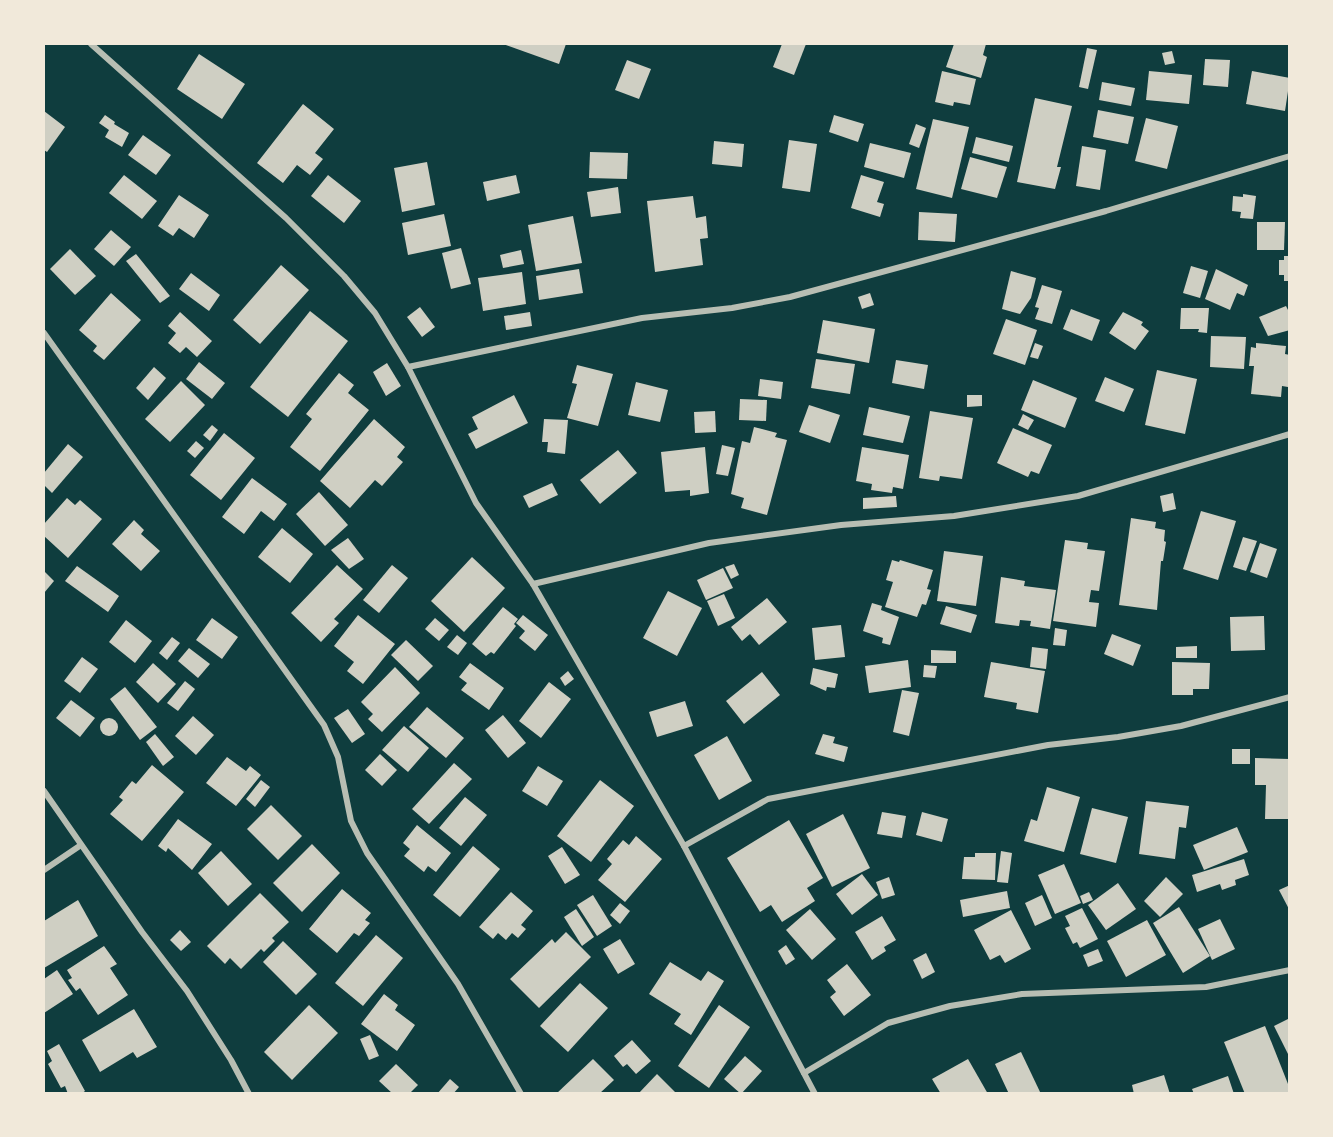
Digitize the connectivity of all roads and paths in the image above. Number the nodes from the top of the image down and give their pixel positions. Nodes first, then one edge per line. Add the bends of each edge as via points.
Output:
1 (91, 44) edge
2 (1290, 156) edge
3 (44, 333) edge
4 (408, 367) junction
5 (1290, 434) edge
6 (533, 584) junction
7 (1290, 697) edge
8 (44, 791) edge
9 (81, 844) junction
10 (684, 846) junction
11 (44, 870) edge
12 (1290, 970) edge
13 (804, 1073) junction
14 (249, 1094) edge
15 (521, 1094) edge
16 (815, 1094) edge

1 - 4 street via 286,218 344,276 375,313
2 - 4 street via 790,297 642,318
3 - 15 street via 324,725 338,757 351,821 367,853 458,984
4 - 6 street via 476,503
5 - 6 street via 1078,496 954,516 842,525 709,543
6 - 10 street
7 - 10 street via 1181,726 1048,745 768,799
8 - 9 street
9 - 11 street
9 - 14 street via 187,991
10 - 13 street
12 - 13 street via 1206,987 1022,994 950,1006 888,1023
13 - 16 street

